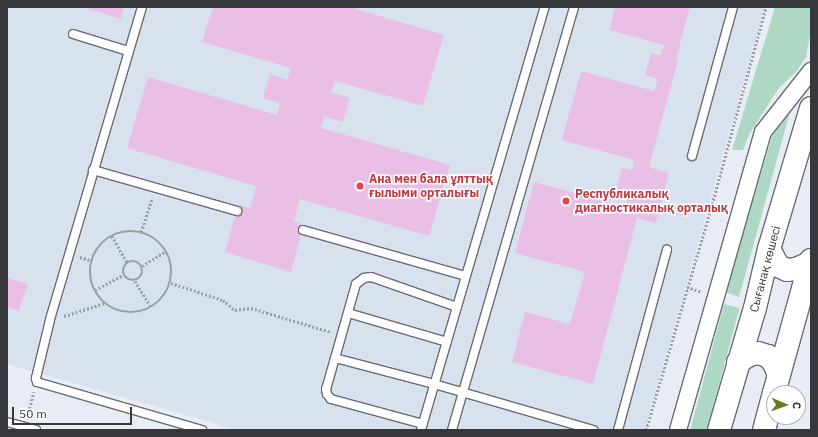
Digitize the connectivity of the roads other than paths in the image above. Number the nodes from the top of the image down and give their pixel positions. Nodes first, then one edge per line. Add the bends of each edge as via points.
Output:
1 (142, 7) edge
2 (545, 7) edge
3 (574, 7) edge
4 (732, 7) edge
5 (73, 34) dead end
6 (128, 51) junction
7 (811, 70) edge
8 (811, 108) edge
9 (692, 156) dead end
10 (93, 170) junction
11 (237, 211) dead end
12 (303, 230) dead end
13 (769, 249) junction
14 (667, 250) dead end
15 (811, 262) edge
16 (466, 276) junction
17 (457, 308) junction
18 (348, 313) junction
19 (447, 342) junction
20 (334, 358) junction
21 (738, 362) junction
22 (434, 384) junction
23 (776, 385) edge
24 (777, 385) edge
25 (463, 392) junction
26 (7, 422) edge
27 (422, 427) edge
28 (36, 430) edge
29 (202, 430) edge
30 (452, 430) edge
31 (593, 430) edge
32 (618, 430) edge
33 (678, 430) edge
34 (719, 430) edge

1 - 6 lane
2 - 16 lane
3 - 25 lane
4 - 9 lane
5 - 6 lane
6 - 10 lane
7 - 33 street via 763,132
8 - 13 main road, Сығанақ көшесі
10 - 11 lane
10 - 29 lane via 36,372 37,382
12 - 16 lane
13 - 15 main road via 778,266 787,270
13 - 21 main road, Сығанақ көшесі via 755,308
14 - 32 lane
15 - 24 main road
16 - 17 lane
17 - 18 lane via 370,277 356,284
17 - 19 lane
18 - 19 lane
18 - 20 lane
19 - 22 lane
20 - 22 lane
20 - 27 lane via 326,389 331,399
21 - 23 main road via 758,353 768,356 774,363
21 - 34 main road, Сығанақ көшесі
22 - 25 lane
22 - 27 lane
25 - 30 lane
25 - 31 lane
26 - 28 lane

